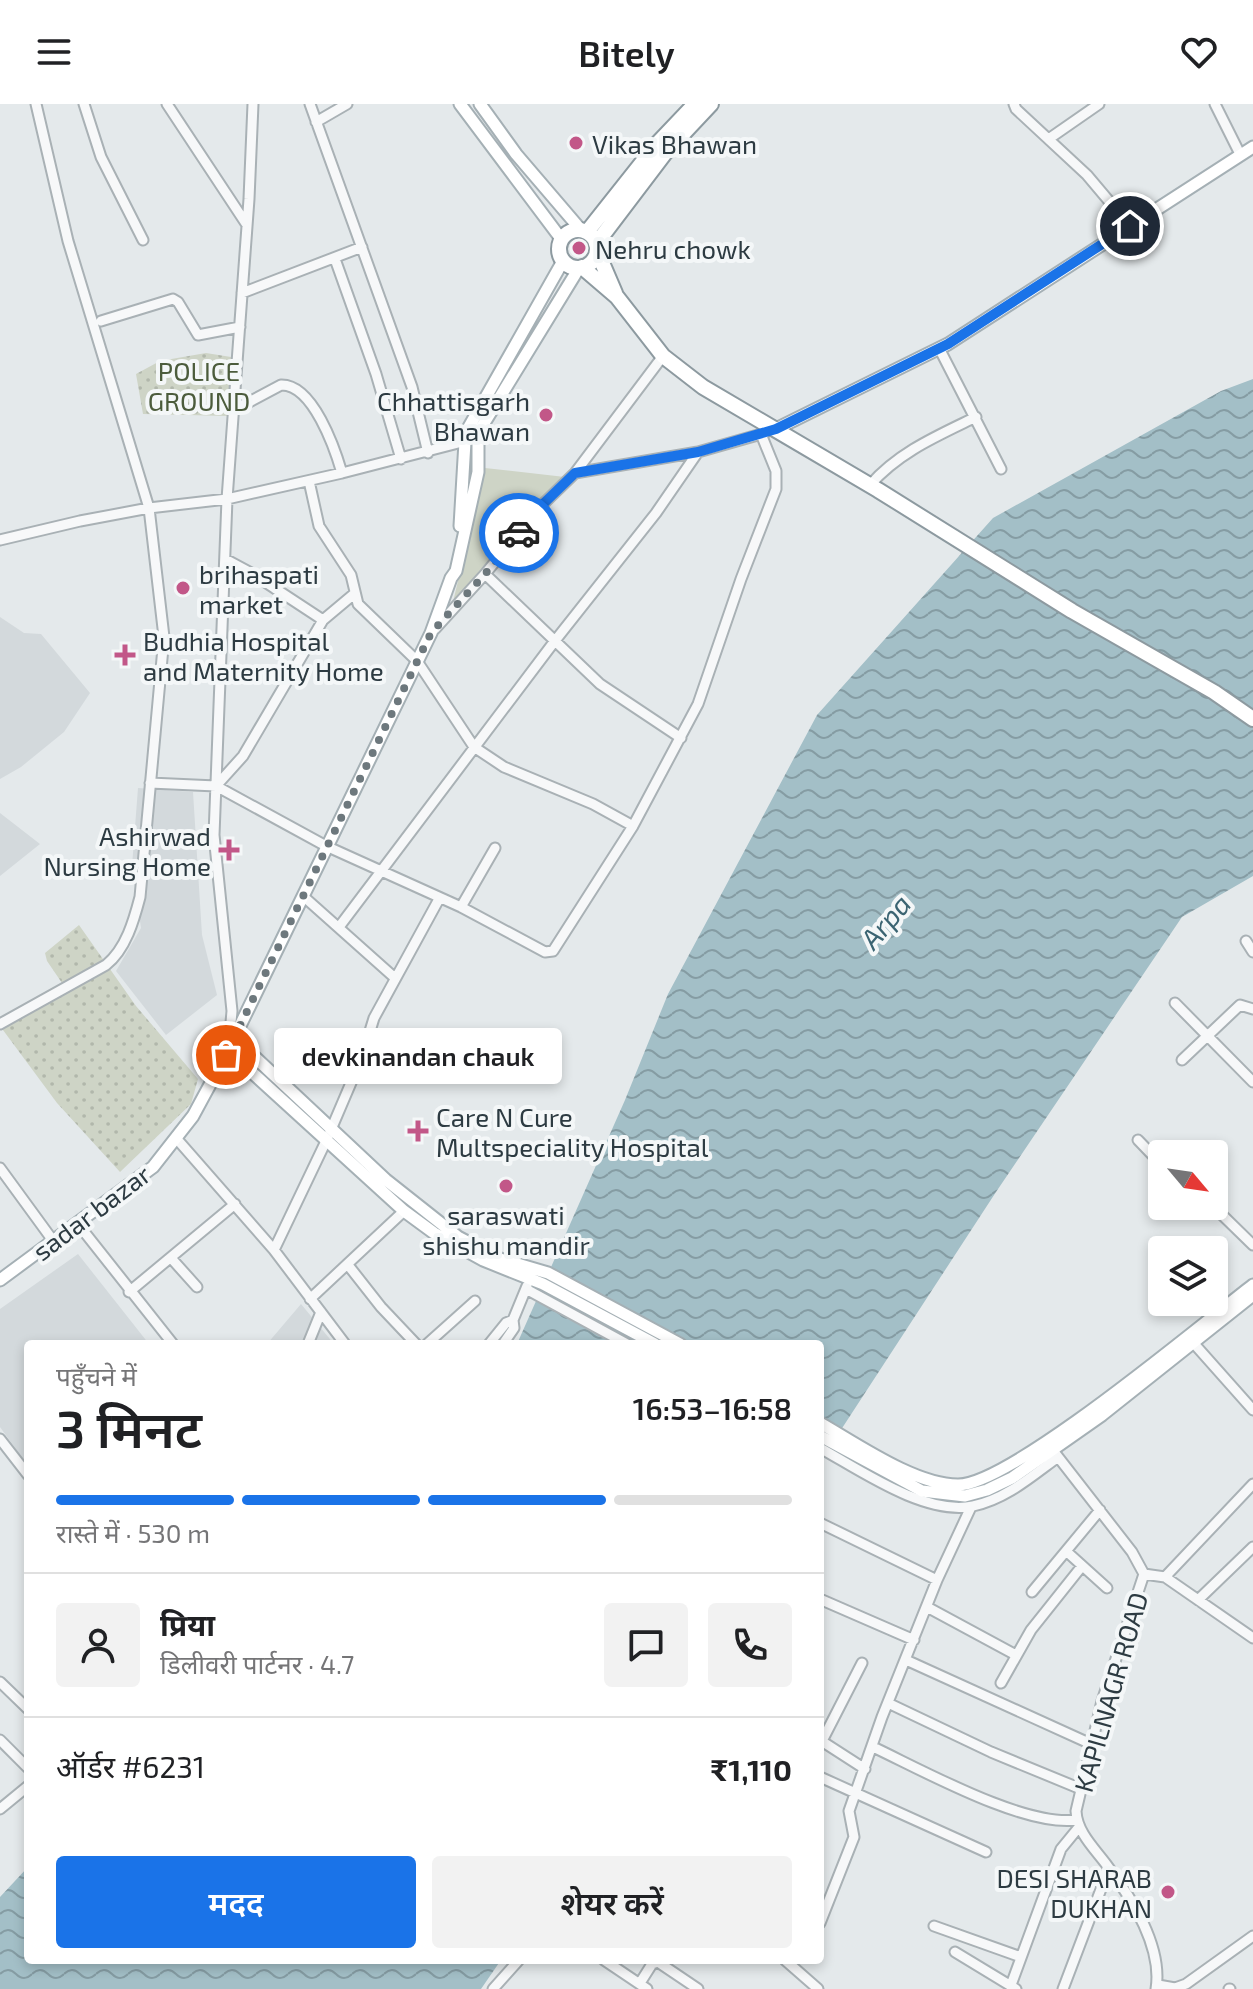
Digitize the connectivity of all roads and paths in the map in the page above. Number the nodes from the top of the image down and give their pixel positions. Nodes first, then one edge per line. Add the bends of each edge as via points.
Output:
1 (36, 104) edge
2 (84, 104) edge
3 (167, 104) edge
4 (253, 104) edge
5 (310, 104) edge
6 (347, 104) edge
7 (460, 104) edge
8 (480, 104) edge
9 (695, 104) edge
10 (711, 104) edge
11 (1014, 104) edge
12 (1099, 104) edge
13 (1215, 104) edge
14 (316, 122) junction
15 (1050, 138) junction
16 (1253, 147) edge
17 (1240, 154) junction
18 (247, 225) junction
19 (1130, 226) junction
20 (590, 239) junction
21 (143, 240) dead end
22 (562, 240) junction
23 (362, 247) junction
24 (335, 259) junction
25 (563, 261) junction
26 (581, 268) junction
27 (242, 293) junction
28 (617, 297) junction
29 (101, 321) dead end
30 (240, 327) junction
31 (939, 348) junction
32 (663, 356) junction
33 (234, 410) junction
34 (976, 417) junction
35 (769, 432) junction
36 (478, 439) junction
37 (465, 442) junction
38 (698, 452) junction
39 (428, 453) junction
40 (401, 459) junction
41 (1001, 469) dead end
42 (342, 473) junction
43 (575, 473) junction
44 (309, 481) junction
45 (874, 488) junction
46 (227, 499) junction
47 (149, 508) junction
48 (0, 540) edge
49 (225, 559) junction
50 (485, 574) junction
51 (451, 578) junction
52 (354, 594) junction
53 (323, 620) junction
54 (431, 633) junction
55 (554, 642) junction
56 (417, 661) junction
57 (1253, 719) edge
58 (681, 738) junction
59 (474, 747) junction
60 (150, 783) junction
61 (216, 786) junction
62 (633, 826) junction
63 (326, 846) junction
64 (495, 848) dead end
65 (379, 871) junction
66 (303, 896) junction
67 (439, 899) junction
68 (461, 907) junction
69 (339, 927) junction
70 (1246, 941) dead end
71 (1253, 952) edge
72 (395, 978) junction
73 (1175, 1003) dead end
74 (1253, 1009) edge
75 (0, 1024) edge
76 (233, 1034) junction
77 (1210, 1035) junction
78 (244, 1047) junction
79 (231, 1056) junction
80 (1182, 1060) dead end
81 (1253, 1082) edge
82 (329, 1133) junction
83 (176, 1138) junction
84 (1138, 1140) dead end
85 (1148, 1150) edge
86 (0, 1168) edge
87 (235, 1204) junction
88 (404, 1211) junction
89 (1227, 1220) edge
90 (78, 1224) junction
91 (54, 1242) junction
92 (1253, 1245) edge
93 (274, 1250) junction
94 (171, 1258) junction
95 (348, 1265) junction
96 (546, 1279) junction
97 (0, 1280) edge
98 (528, 1284) junction
99 (1253, 1285) edge
100 (197, 1287) dead end
101 (129, 1292) junction
102 (1253, 1295) edge
103 (310, 1299) junction
104 (475, 1301) dead end
105 (321, 1312) junction
106 (513, 1320) junction
107 (1190, 1339) junction
108 (170, 1340) edge
109 (309, 1340) edge
110 (342, 1340) edge
111 (412, 1340) edge
112 (431, 1340) edge
113 (492, 1340) edge
114 (506, 1340) edge
115 (620, 1340) edge
116 (648, 1340) edge
117 (672, 1340) edge
118 (1253, 1410) edge
119 (824, 1426) edge
120 (824, 1437) edge
121 (0, 1439) edge
122 (855, 1449) junction
123 (824, 1450) edge
124 (1052, 1450) junction
125 (24, 1470) edge
126 (1253, 1484) edge
127 (971, 1507) junction
128 (1100, 1510) junction
129 (824, 1525) edge
130 (1253, 1547) edge
131 (1066, 1551) junction
132 (1082, 1566) junction
133 (1142, 1571) junction
134 (1165, 1577) junction
135 (937, 1580) junction
136 (1107, 1588) dead end
137 (1032, 1592) dead end
138 (1198, 1600) junction
139 (824, 1601) edge
140 (927, 1607) junction
141 (1253, 1638) edge
142 (914, 1640) junction
143 (1016, 1655) junction
144 (906, 1660) junction
145 (862, 1663) dead end
146 (0, 1682) edge
147 (1001, 1683) dead end
148 (888, 1703) junction
149 (24, 1705) edge
150 (824, 1735) edge
151 (0, 1741) edge
152 (824, 1743) edge
153 (1091, 1744) junction
154 (873, 1747) junction
155 (24, 1764) edge
156 (865, 1769) junction
157 (824, 1779) edge
158 (24, 1789) edge
159 (1081, 1789) junction
160 (855, 1793) junction
161 (0, 1809) edge
162 (1078, 1823) junction
163 (986, 1852) dead end
164 (1109, 1868) junction
165 (824, 1906) edge
166 (934, 1926) dead end
167 (1253, 1936) edge
168 (955, 1952) dead end
169 (1021, 1957) junction
170 (515, 1964) edge
171 (610, 1964) edge
172 (652, 1964) edge
173 (661, 1964) edge
174 (789, 1964) edge
175 (800, 1964) edge
176 (797, 1971) junction
177 (643, 1986) edge
178 (1013, 1987) edge
179 (1157, 1987) edge
180 (493, 1989) edge
181 (698, 1989) edge
182 (818, 1989) edge
183 (1063, 1989) edge

1 - 47 street via 68,241
2 - 21 street via 101,157
3 - 18 street
4 - 18 street
5 - 14 street
6 - 14 street
7 - 22 main road
8 - 20 main road
9 - 20 highway via 656,145
10 - 20 highway
11 - 15 street
12 - 15 street
13 - 17 street
14 - 23 street
15 - 19 street
16 - 17 main road
17 - 19 main road
18 - 27 street
19 - 31 main road
20 - 22 highway via 567,234
20 - 26 highway via 590,264
20 - 28 highway
22 - 25 highway
23 - 24 street
23 - 39 street via 412,387
24 - 27 street
24 - 40 street
25 - 26 highway
25 - 37 main road via 476,410
26 - 28 highway
26 - 36 main road via 484,420
27 - 30 street
28 - 32 highway
29 - 30 street via 173,299 198,335
30 - 33 street
31 - 34 street
31 - 35 main road
32 - 35 highway
32 - 43 street
33 - 42 street via 289,385 325,426
33 - 46 street
34 - 41 street
34 - 45 street via 908,451 882,471
35 - 38 street
35 - 45 highway
35 - 58 street via 776,489
36 - 37 street
36 - 51 main road via 472,505
37 - 39 street
37 - 51 main road via 462,514
38 - 43 street
38 - 55 street
39 - 40 street
40 - 42 street
42 - 44 street
43 - 50 street
44 - 46 street
44 - 52 street via 319,526 351,575
45 - 57 highway
46 - 47 street
46 - 49 street
47 - 48 street
47 - 60 street via 164,637
49 - 53 street
49 - 61 street
50 - 54 street
50 - 55 street
51 - 54 main road
52 - 53 street
52 - 56 street via 362,609
53 - 61 street via 243,756
54 - 56 main road
55 - 58 street via 600,684
55 - 59 street
56 - 59 street
56 - 63 main road
58 - 62 street
59 - 62 street via 504,767
59 - 65 street
60 - 61 street
60 - 75 street via 140,897 117,953 102,968
61 - 63 street
61 - 76 street via 214,835
62 - 68 street via 553,951 545,952
63 - 65 street
63 - 66 main road
64 - 68 street
65 - 67 street
65 - 69 street
66 - 69 street
66 - 76 main road
67 - 68 street
67 - 72 street
69 - 72 street
70 - 71 street
72 - 82 street
73 - 77 street
74 - 77 street via 1240,1005
76 - 78 main road via 242,1038
76 - 79 main road via 221,1044
77 - 80 street
77 - 81 street
78 - 79 main road
78 - 82 main road
79 - 82 main road
79 - 83 main road, sadar bazar
82 - 88 main road
82 - 93 street
82 - 96 main road via 458,1237
83 - 87 street
83 - 90 main road, sadar bazar via 153,1167
84 - 85 street
86 - 91 street
87 - 93 street
87 - 94 street
88 - 95 street
88 - 98 main road
89 - 92 street
90 - 91 main road, sadar bazar
90 - 101 street
91 - 97 main road, sadar bazar
93 - 103 street
94 - 100 street
94 - 101 street
95 - 103 street
95 - 111 street
96 - 98 main road
96 - 116 main road
96 - 117 main road
98 - 106 street
98 - 115 street
99 - 107 main road
101 - 108 street
102 - 107 main road
103 - 105 street
104 - 112 street
105 - 109 street
105 - 110 street
106 - 113 street
106 - 114 street
107 - 118 street
107 - 124 main road via 1136,1389
119 - 122 main road
120 - 122 main road
121 - 125 street
122 - 124 main road via 922,1491 965,1496 1012,1478
123 - 127 street via 906,1495
124 - 127 street via 1007,1493
124 - 128 street
126 - 134 street
127 - 135 street
128 - 131 street
128 - 133 street
129 - 135 street
130 - 138 street
131 - 132 street
131 - 137 street
132 - 136 street
132 - 143 street
133 - 134 street
133 - 153 street, KAPILNAGR ROAD
134 - 138 street
135 - 140 street
138 - 141 street
139 - 142 street
140 - 142 street
140 - 143 street
142 - 144 street
143 - 147 street
144 - 148 street
144 - 153 street
145 - 150 street
146 - 149 street
148 - 154 street
148 - 159 street
151 - 155 street
152 - 156 street
153 - 159 street, KAPILNAGR ROAD
154 - 156 street
154 - 162 street via 995,1802
156 - 160 street
157 - 160 street
158 - 161 street
159 - 162 street, KAPILNAGR ROAD
160 - 163 street
160 - 165 street via 849,1811 854,1837
162 - 164 street, KAPILNAGR ROAD
162 - 169 street via 1061,1849
164 - 179 street, KAPILNAGR ROAD via 1144,1927
164 - 183 street
166 - 169 street
167 - 179 street via 1186,1984
168 - 178 street
169 - 178 street
170 - 180 street
171 - 177 street
172 - 177 street
173 - 181 street
174 - 176 street
175 - 176 street
176 - 182 street

